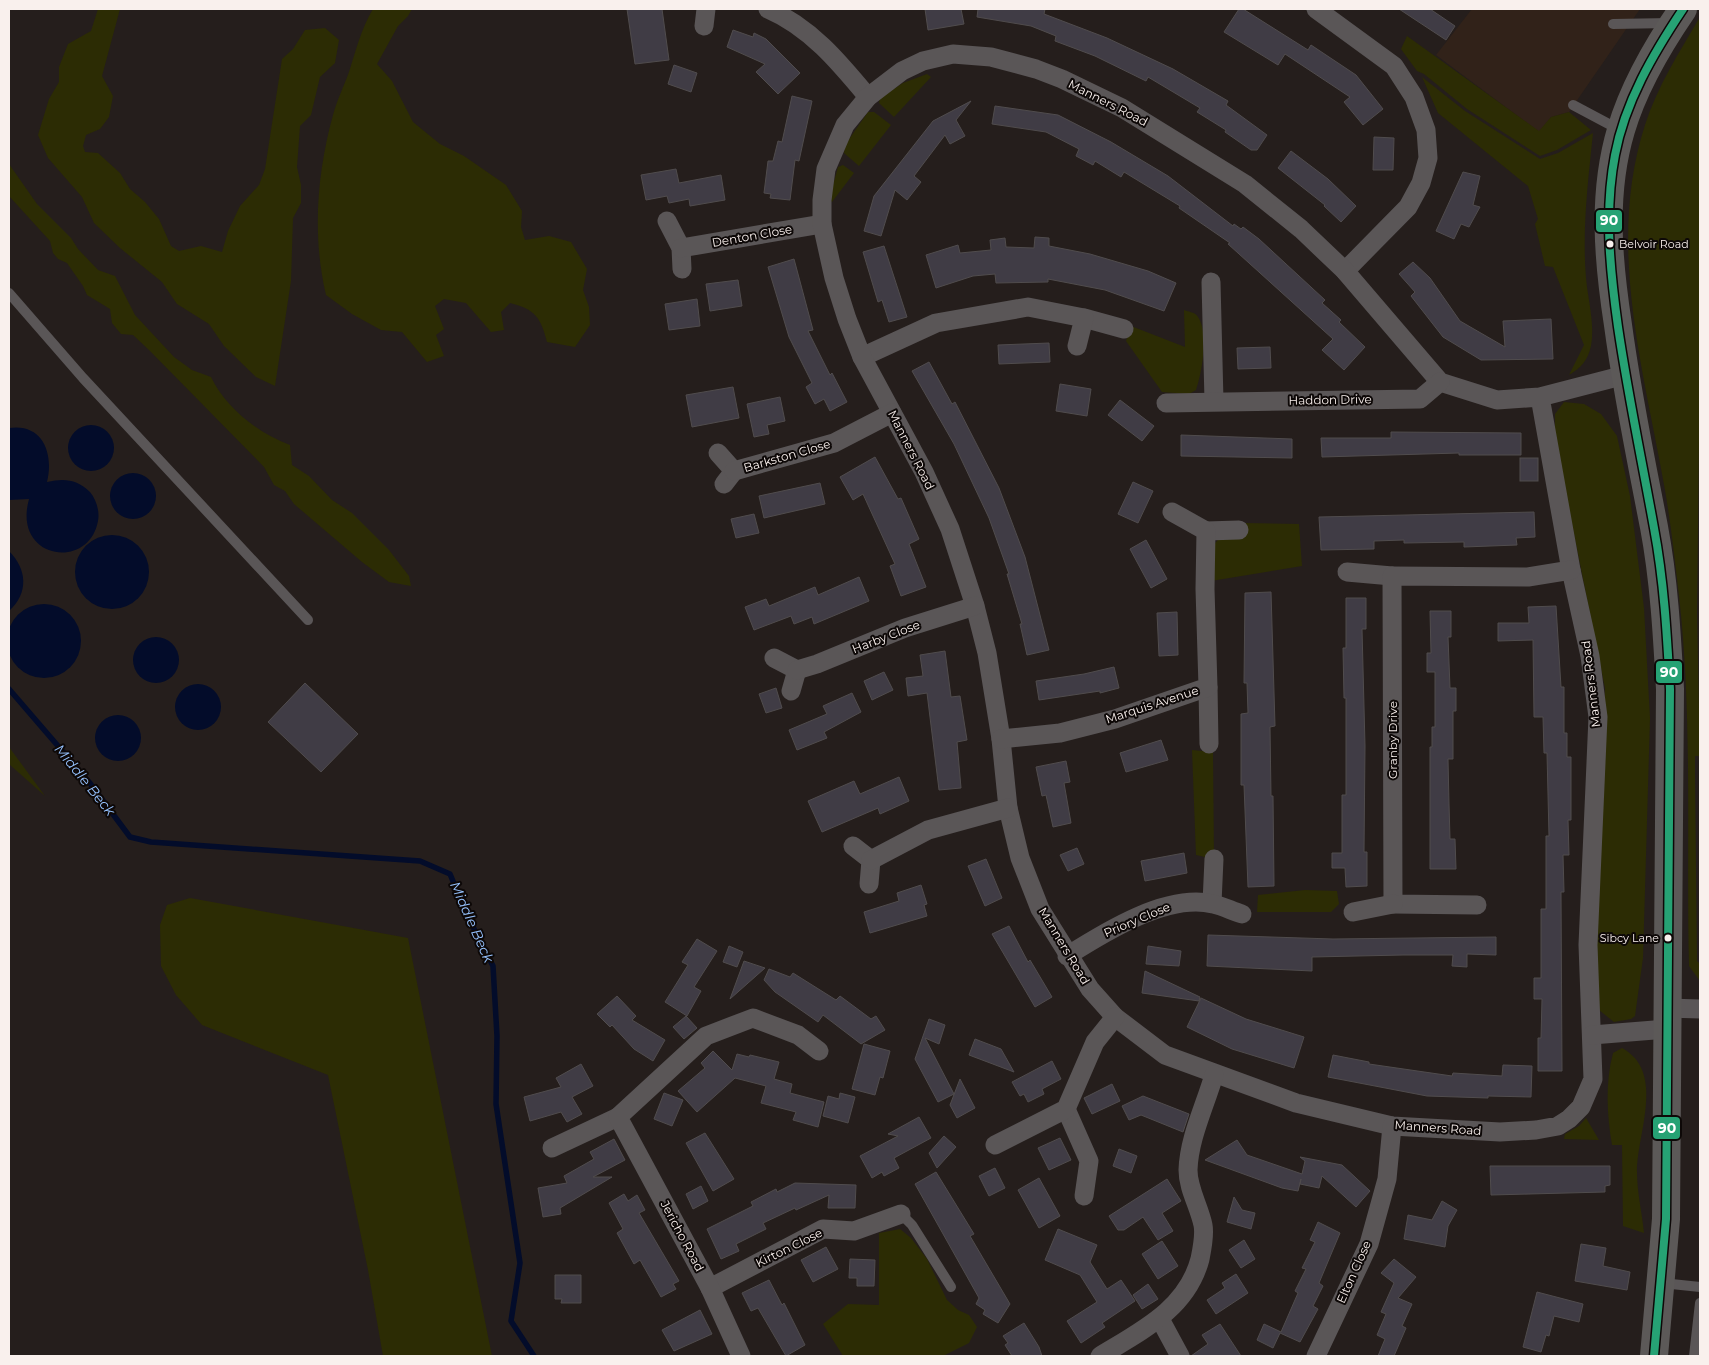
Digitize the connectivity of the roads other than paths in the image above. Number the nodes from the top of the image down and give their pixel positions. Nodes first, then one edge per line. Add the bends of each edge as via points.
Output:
1 (768, 9) edge
2 (1316, 9) edge
3 (1678, 16) edge
4 (1613, 24) dead end
5 (868, 97) junction
6 (1573, 105) dead end
7 (1621, 131) junction
8 (667, 221) dead end
9 (822, 224) junction
10 (681, 248) junction
11 (682, 269) dead end
12 (1345, 271) junction
13 (1211, 282) dead end
14 (9, 293) edge
15 (1084, 318) junction
16 (1124, 329) dead end
17 (1077, 346) dead end
18 (862, 357) junction
19 (1625, 375) junction
20 (1440, 382) junction
21 (1540, 397) junction
22 (1214, 401) junction
23 (1166, 404) dead end
24 (892, 413) junction
25 (718, 453) dead end
26 (1172, 512) dead end
27 (1239, 530) dead end
28 (1206, 531) junction
29 (1571, 570) junction
30 (1347, 572) dead end
31 (1392, 576) junction
32 (976, 606) junction
33 (308, 620) dead end
34 (774, 658) dead end
35 (797, 670) junction
36 (1208, 686) junction
37 (791, 691) dead end
38 (1001, 739) junction
39 (1209, 744) dead end
40 (1008, 808) junction
41 (853, 846) dead end
42 (1214, 859) dead end
43 (871, 860) junction
44 (869, 884) dead end
45 (1212, 903) junction
46 (1393, 904) junction
47 (1477, 905) dead end
48 (1352, 912) dead end
49 (1242, 914) dead end
50 (1067, 956) junction
51 (1700, 1009) edge
52 (1115, 1017) junction
53 (1667, 1018) junction
54 (1592, 1034) junction
55 (819, 1051) dead end
56 (1214, 1075) junction
57 (1066, 1109) junction
58 (618, 1117) junction
59 (1392, 1126) junction
60 (995, 1145) dead end
61 (552, 1148) dead end
62 (1084, 1196) dead end
63 (901, 1214) joint
64 (1662, 1283) junction
65 (951, 1287) dead end
66 (710, 1288) junction
67 (1700, 1288) edge
68 (1700, 1304) edge
69 (1160, 1320) junction
70 (736, 1355) edge
71 (1100, 1356) edge
72 (1180, 1356) edge
73 (1316, 1356) edge
74 (1654, 1356) edge
75 (1694, 1356) edge

1 - 5 street via 804,28
2 - 12 street via 1394,66 1414,97 1426,130 1428,158 1421,183 1408,207
3 - 4 lane
3 - 7 main road via 1632,101
5 - 9 street, Manners Road via 845,124 826,169
5 - 12 street, Manners Road via 902,71 923,61 954,54 991,57 1045,72 1122,108 1237,179 1301,229
6 - 7 lane
7 - 19 main road via 1610,192 1608,262
8 - 10 street
9 - 10 street, Denton Close
9 - 18 street, Manners Road via 836,286
10 - 11 street
12 - 20 street, Manners Road
13 - 22 street
14 - 33 lane via 96,393
15 - 16 street
15 - 17 street
15 - 18 street via 1028,307 936,323
18 - 24 street, Manners Road
19 - 21 street
19 - 53 main road via 1665,604 1670,689
20 - 21 street via 1497,400
20 - 22 street, Haddon Drive via 1420,399
21 - 29 street, Manners Road
22 - 23 street, Haddon Drive
24 - 25 street, Barkston Close via 834,443 729,478
24 - 32 street, Manners Road via 950,530
26 - 28 street
27 - 28 street
28 - 36 street, Marquis Avenue
29 - 31 street via 1528,577
29 - 54 street, Manners Road via 1590,656 1598,717 1588,945
30 - 31 street
31 - 46 street, Granby Drive
32 - 35 street, Harby Close via 904,628
32 - 38 street, Manners Road
34 - 35 street
35 - 37 street
36 - 38 street, Marquis Avenue via 1115,719 1060,733
36 - 39 street
38 - 40 street, Manners Road
40 - 43 street via 928,830
40 - 50 street, Manners Road via 1020,858 1040,909
41 - 43 street
42 - 45 street
43 - 44 street
45 - 49 street, Priory Close
45 - 50 street, Priory Close via 1172,904 1112,928
46 - 47 street
46 - 48 street
50 - 52 street, Manners Road
51 - 53 street
52 - 56 street, Manners Road via 1165,1056
52 - 57 street via 1095,1042
53 - 54 street
53 - 64 main road via 1666,1219
54 - 59 street, Manners Road via 1593,1079 1589,1092 1581,1107 1558,1126 1500,1132
55 - 58 street via 798,1035 753,1018 706,1036
56 - 59 street, Manners Road via 1296,1103
56 - 69 street via 1190,1151 1188,1172 1193,1200 1203,1226 1202,1250 1196,1274 1180,1299
57 - 60 street
57 - 62 street via 1089,1161
58 - 61 street
58 - 66 street, Jericho Road
59 - 73 street, Elton Close via 1386,1179 1369,1244
63 - 65 lane via 912,1225
63 - 66 street, Kirton Close via 854,1231 823,1229
64 - 67 lane
64 - 74 main road
66 - 70 street, Jericho Road
68 - 75 lane
69 - 71 street
69 - 72 street

